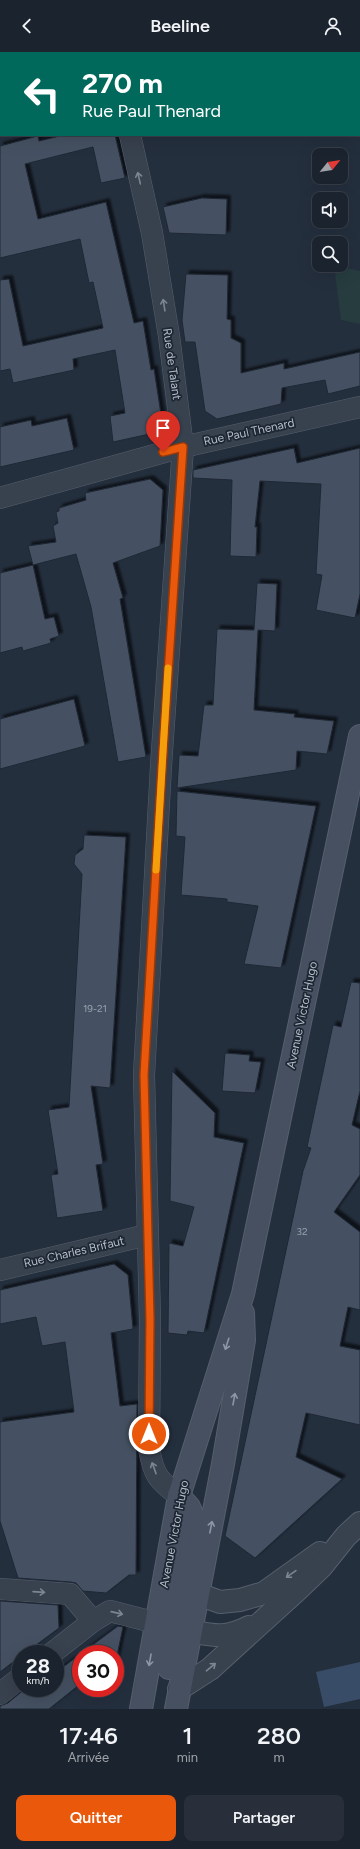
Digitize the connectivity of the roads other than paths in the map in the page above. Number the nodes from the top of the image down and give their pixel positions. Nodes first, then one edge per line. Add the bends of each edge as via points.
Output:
1 (130, 136) edge
2 (360, 407) edge
3 (183, 447) junction
4 (0, 498) edge
5 (360, 738) edge
6 (148, 1236) junction
7 (0, 1270) edge
8 (243, 1294) junction
9 (179, 1496) junction
10 (353, 1529) edge
11 (0, 1589) edge
12 (189, 1597) junction
13 (262, 1620) junction
14 (93, 1621) junction
15 (174, 1627) junction
16 (62, 1645) edge
17 (12, 1684) edge
18 (0, 1694) edge
19 (177, 1699) edge
20 (141, 1709) edge
21 (163, 1709) edge

3 -> 1 street, Rue de Talant via 169,336 152,233
2 - 3 street, Rue Paul Thenard
3 - 4 street, Rue Paul Thenard
3 - 6 street, Rue de Talant via 144,1075
5 - 8 main road, Avenue Victor Hugo
6 - 7 street, Rue Charles Brifaut
9 -> 6 street, Rue de Talant via 158,1478 149,1449
8 -> 9 main road, Avenue Victor Hugo
12 -> 8 main road, Avenue Victor Hugo via 223,1464 244,1340
9 - 12 main road via 193,1516
9 - 15 main road, Avenue Victor Hugo
10 -> 12 street via 264,1593 240,1600 220,1602
10 - 13 street via 322,1566
11 -> 14 street via 70,1594
12 - 15 main road
13 - 15 street via 239,1632 223,1636
19 -> 13 street
14 -> 15 street via 110,1611
14 - 16 street
15 - 19 main road, Avenue Victor Hugo
15 -> 20 main road, Avenue Victor Hugo
15 - 21 main road
17 - 18 street

